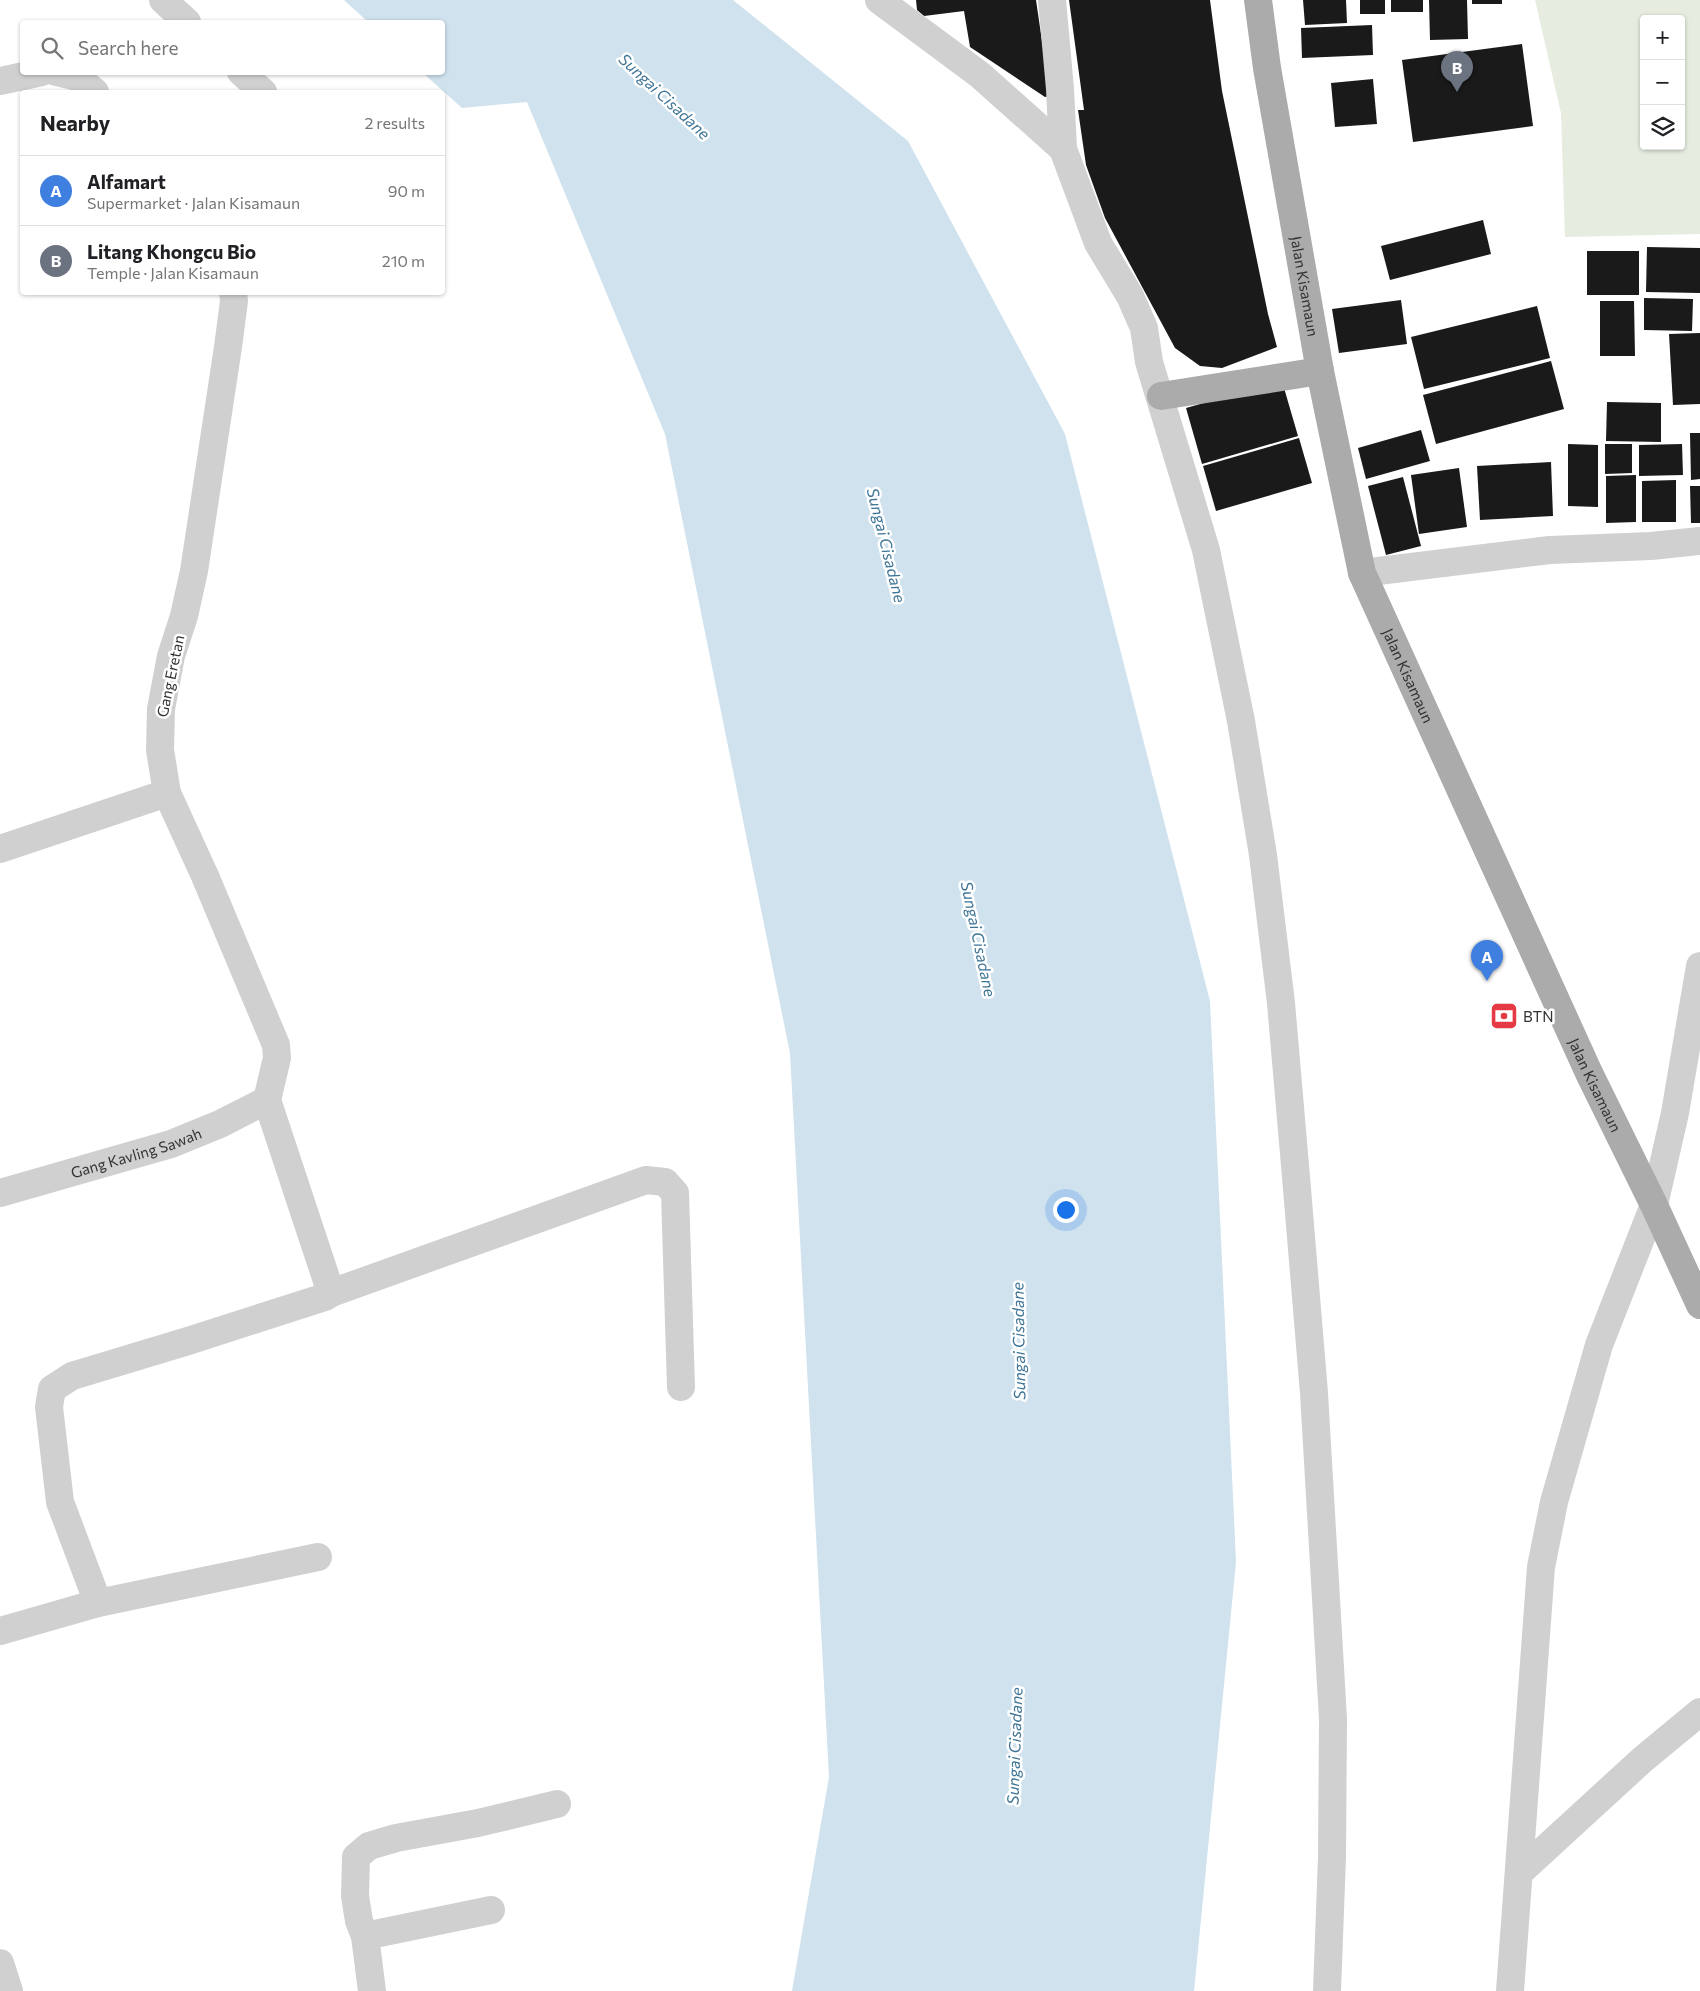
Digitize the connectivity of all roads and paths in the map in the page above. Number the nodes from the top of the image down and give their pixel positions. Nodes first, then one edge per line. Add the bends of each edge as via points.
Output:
1 (163, 0) edge
2 (879, 0) edge
3 (1052, 0) edge
4 (1258, 0) edge
5 (185, 20) edge
6 (28, 75) edge
7 (69, 75) edge
8 (244, 75) edge
9 (0, 81) edge
10 (92, 90) edge
11 (261, 90) edge
12 (1064, 149) junction
13 (233, 295) edge
14 (1320, 371) junction
15 (1161, 396) junction
16 (1700, 542) edge
17 (1362, 573) junction
18 (167, 793) junction
19 (0, 850) edge
20 (1700, 966) edge
21 (267, 1100) junction
22 (0, 1193) edge
23 (1654, 1206) junction
24 (331, 1293) junction
25 (1700, 1305) edge
26 (681, 1387) dead end
27 (318, 1557) dead end
28 (98, 1603) junction
29 (0, 1631) edge
30 (1700, 1712) edge
31 (557, 1804) dead end
32 (1520, 1872) junction
33 (491, 1910) dead end
34 (365, 1936) junction
35 (0, 1963) edge
36 (9, 1991) edge
37 (372, 1991) edge
38 (1327, 1991) edge
39 (1510, 1991) edge

1 - 5 street
2 - 12 street via 980,75
3 - 12 street
4 - 14 main road, Jalan Kisamaun
6 - 9 street
7 - 10 street via 77,77
8 - 11 street
12 - 15 street via 1098,243 1130,296 1144,328 1149,362
13 - 18 street, Gang Eretan via 194,571 161,710 160,750
14 - 15 main road
14 - 17 main road, Jalan Kisamaun
15 - 38 street via 1206,550 1239,712 1263,855 1280,1003 1314,1393 1333,1719
16 - 17 street via 1550,550
17 - 23 main road, Jalan Kisamaun via 1589,1073
18 - 19 street
18 - 21 street, Gang Eretan via 276,1045 277,1058
20 - 23 street via 1676,1113
21 - 22 street, Gang Kavling Sawah via 171,1144
21 - 24 street
23 - 25 main road, Jalan Kisamaun
23 - 32 street via 1599,1345 1546,1532
24 - 26 street via 646,1180 665,1182 675,1193
24 - 28 street via 72,1376 52,1389 49,1407 60,1502
27 - 28 street
28 - 29 street
30 - 32 street via 1642,1760
31 - 34 street via 369,1846 356,1857 355,1876 356,1904
32 - 39 street
33 - 34 street
34 - 37 street
35 - 36 street

